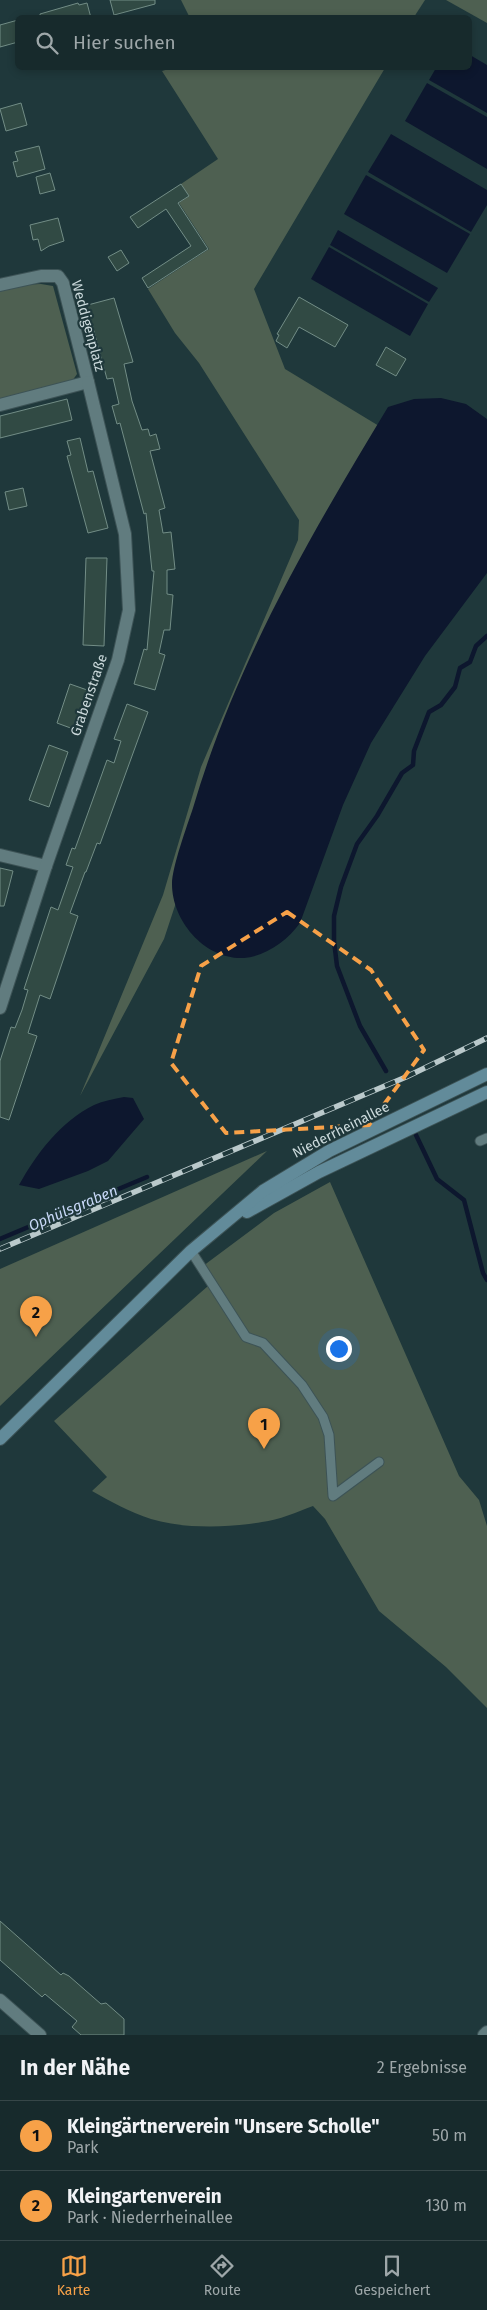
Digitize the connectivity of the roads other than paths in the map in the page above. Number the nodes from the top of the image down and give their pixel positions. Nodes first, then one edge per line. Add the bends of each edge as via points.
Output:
1 (0, 285) edge
2 (88, 382) junction
3 (0, 405) edge
4 (0, 855) edge
5 (46, 866) junction
6 (0, 1008) edge
7 (487, 1074) edge
8 (487, 1092) edge
9 (218, 1228) junction
10 (191, 1251) junction
11 (0, 1439) edge
12 (379, 1462) dead end
13 (0, 2000) edge
14 (487, 2032) edge
15 (40, 2035) edge
16 (484, 2035) edge

1 - 2 street, Weddigenplatz via 41,276 58,276 63,283
2 - 3 street, Weddigenplatz
2 - 5 street, Grabenstraße via 125,534 129,610 118,660
4 - 5 street
5 - 6 street, Grabenstraße
7 - 9 main road, Niederrheinallee via 294,1170
8 - 9 main road, Niederrheinallee via 319,1172
9 - 10 main road, Niederrheinallee
10 - 11 main road, Niederrheinallee
10 - 12 lane via 246,1337 263,1343 302,1386 323,1418 330,1435 334,1496
13 - 15 street
14 - 16 street

